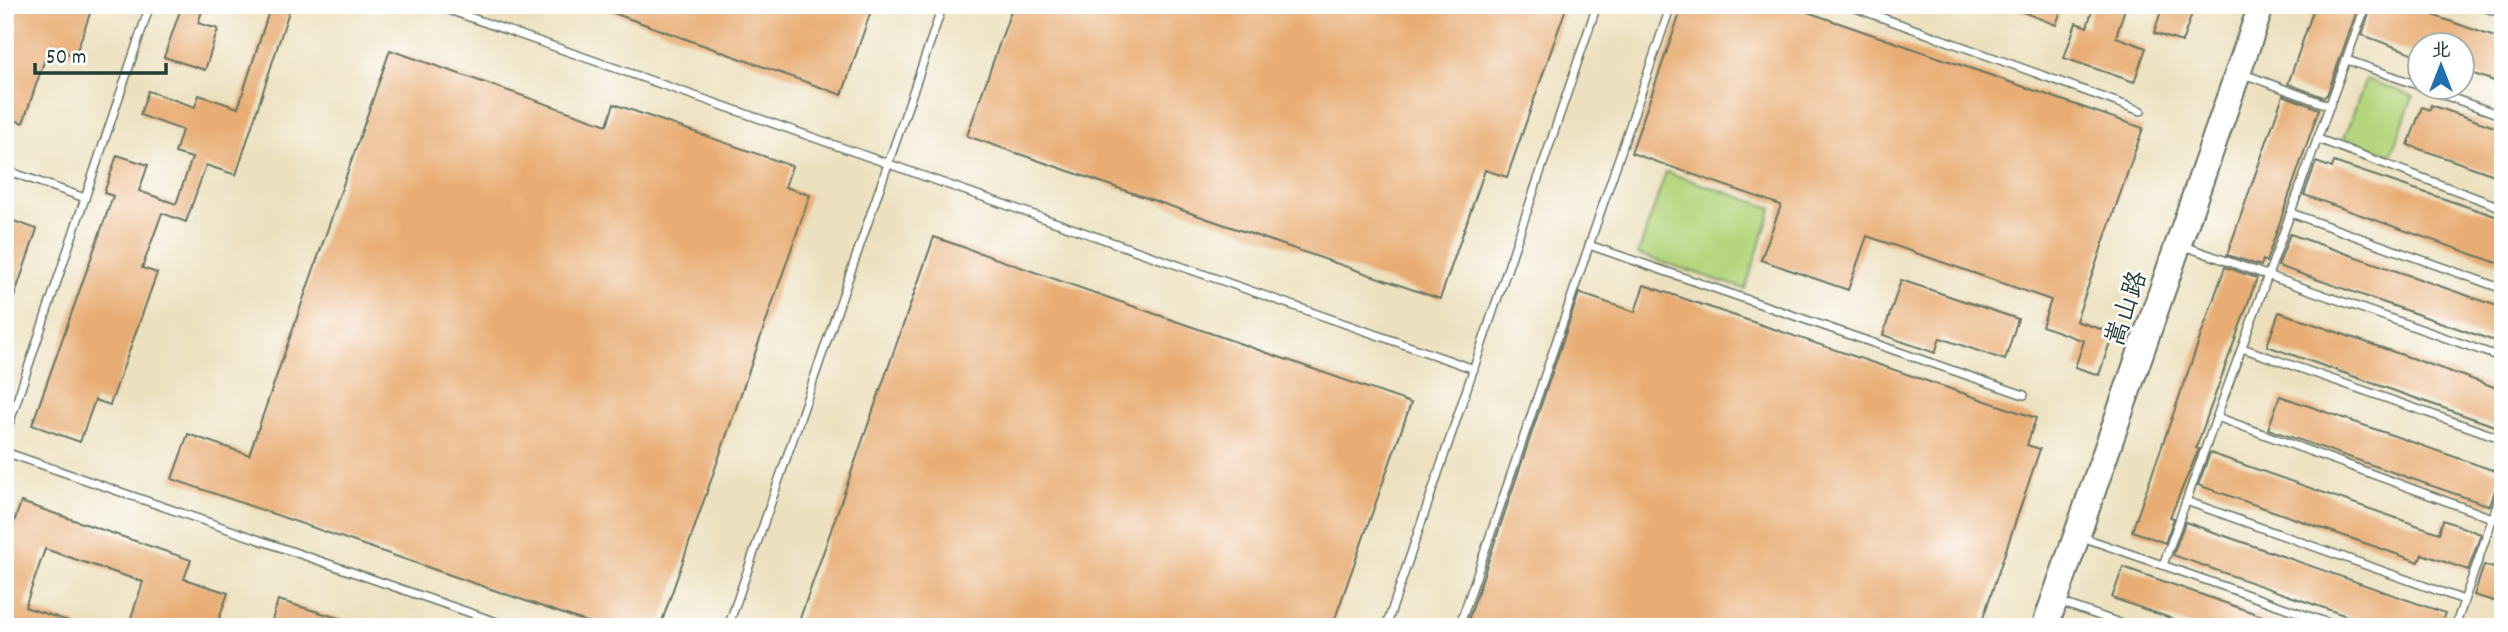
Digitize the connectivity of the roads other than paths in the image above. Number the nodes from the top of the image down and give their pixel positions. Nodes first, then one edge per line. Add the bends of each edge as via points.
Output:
1 (150, 5) edge
2 (435, 5) edge
3 (943, 5) edge
4 (1597, 5) edge
5 (1671, 5) edge
6 (1847, 5) edge
7 (2256, 5) edge
8 (2267, 5) edge
9 (2366, 5) edge
10 (2478, 5) edge
11 (2503, 14) edge
12 (2347, 60) junction
13 (2238, 72) junction
14 (2406, 81) edge
15 (2464, 102) edge
16 (2330, 106) junction
17 (2141, 111) dead end
18 (2503, 116) edge
19 (2318, 139) junction
20 (888, 164) junction
21 (5, 170) edge
22 (85, 198) junction
23 (2503, 208) edge
24 (2291, 214) junction
25 (2178, 244) junction
26 (1589, 245) junction
27 (2268, 276) junction
28 (2503, 289) edge
29 (2242, 348) junction
30 (2503, 358) edge
31 (1474, 369) junction
32 (2024, 395) dead end
33 (2217, 417) junction
34 (5, 436) edge
35 (2503, 439) edge
36 (5, 452) edge
37 (2503, 488) edge
38 (2186, 501) junction
39 (2492, 518) junction
40 (2077, 535) junction
41 (2163, 565) junction
42 (2054, 600) junction
43 (2464, 600) junction
44 (511, 627) edge
45 (727, 627) edge
46 (1386, 627) edge
47 (1459, 627) edge
48 (2039, 627) edge
49 (2051, 627) edge
50 (2131, 627) edge
51 (2340, 627) edge
52 (2455, 627) edge

1 - 22 lane
2 - 20 lane
3 - 20 lane
4 - 31 lane
5 - 26 lane
6 - 17 lane
7 - 13 street, 嵩山路
8 - 13 street, 嵩山路
9 - 12 lane
10 - 11 lane
12 - 14 lane
12 - 16 lane
13 - 16 lane
13 - 25 street, 嵩山路
15 - 18 lane
16 - 19 lane
19 - 23 lane
19 - 24 lane
20 - 31 lane
20 - 45 lane
21 - 22 lane
22 - 34 lane
24 - 27 lane
24 - 28 lane
25 - 27 lane
25 - 40 street, 嵩山路
26 - 32 lane
26 - 47 lane
27 - 29 lane
27 - 30 lane
29 - 33 lane
29 - 35 lane
31 - 46 lane
33 - 38 lane
33 - 39 lane
36 - 44 lane
37 - 39 lane
38 - 41 lane
38 - 43 lane
39 - 43 lane
40 - 41 lane
40 - 42 street, 嵩山路
41 - 51 lane
42 - 48 street, 嵩山路
42 - 49 street, 嵩山路
42 - 50 lane
43 - 52 lane

